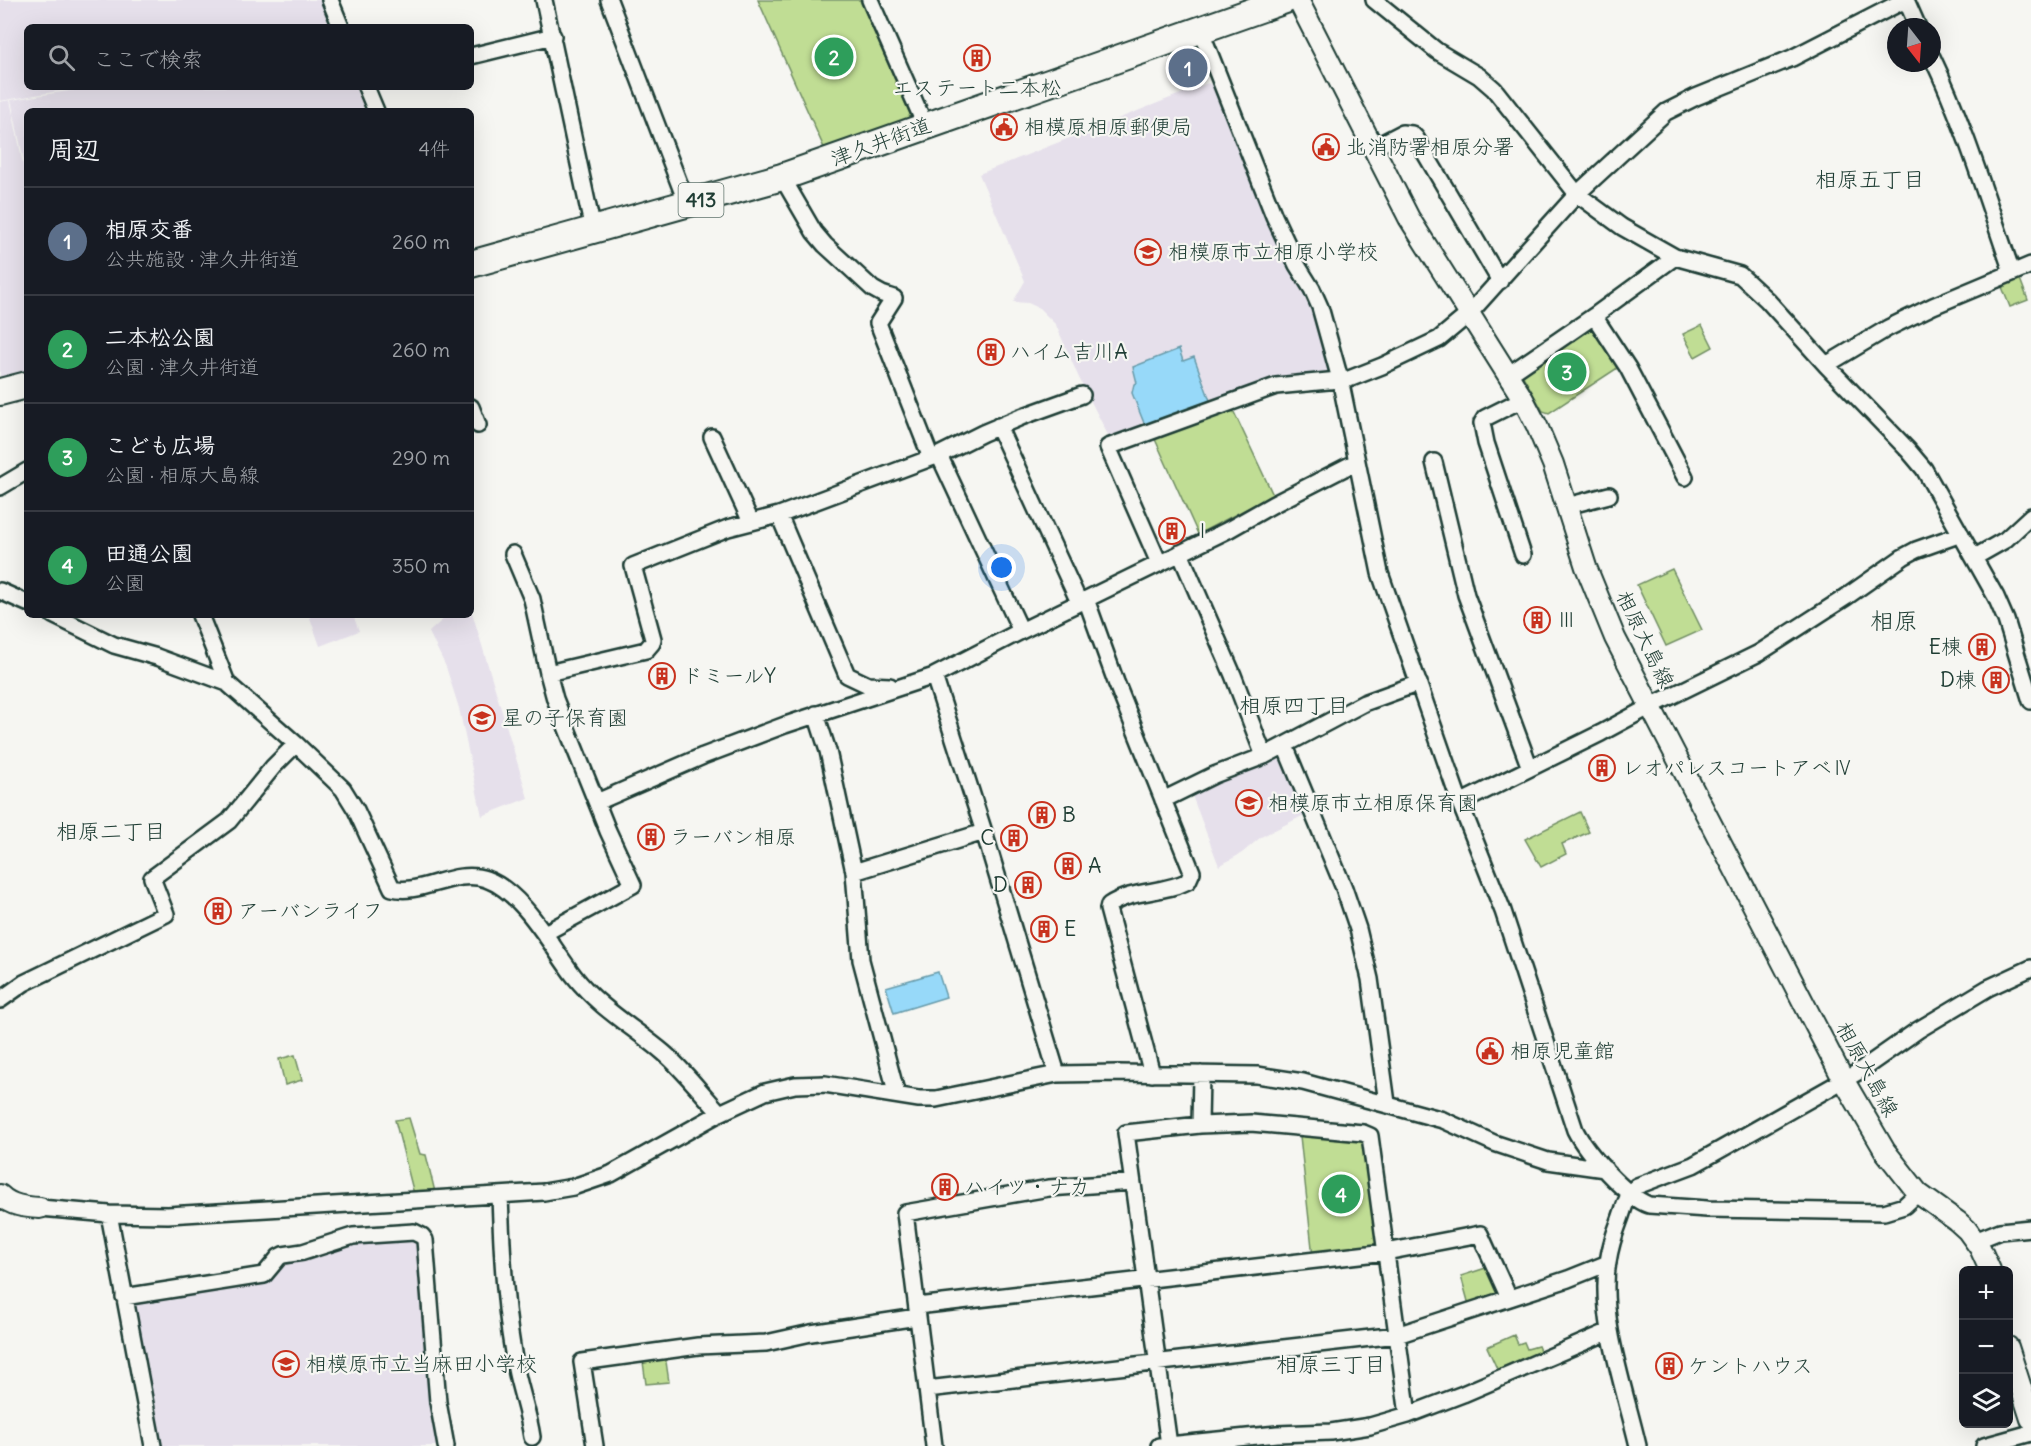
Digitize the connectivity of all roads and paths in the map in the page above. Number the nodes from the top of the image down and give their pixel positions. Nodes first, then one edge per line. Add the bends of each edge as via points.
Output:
1 (330, 0) edge
2 (544, 0) edge
3 (609, 0) edge
4 (870, 0) edge
5 (1285, 0) edge
6 (1298, 0) edge
7 (1374, 0) edge
8 (1905, 0) edge
9 (1914, 18) edge
10 (340, 24) edge
11 (1200, 29) junction
12 (553, 36) junction
13 (474, 55) edge
14 (1938, 72) edge
15 (370, 90) edge
16 (375, 108) edge
17 (925, 126) junction
18 (1373, 148) junction
19 (782, 177) junction
20 (1577, 194) junction
21 (687, 204) junction
22 (593, 230) junction
23 (1675, 257) junction
24 (474, 263) edge
25 (2031, 265) edge
26 (2012, 272) junction
27 (1500, 281) junction
28 (1468, 314) junction
29 (1594, 316) junction
30 (1826, 365) junction
31 (1508, 375) junction
32 (1340, 379) junction
33 (24, 386) edge
34 (0, 392) edge
35 (1082, 395) dead end
36 (1523, 399) junction
37 (474, 414) edge
38 (478, 425) dead end
39 (998, 426) junction
40 (712, 437) dead end
41 (935, 456) junction
42 (1356, 462) junction
43 (1434, 462) dead end
44 (24, 473) edge
45 (1685, 477) dead end
46 (0, 487) edge
47 (1609, 495) dead end
48 (1567, 506) junction
49 (779, 515) junction
50 (2031, 516) edge
51 (752, 522) junction
52 (1961, 534) junction
53 (1180, 553) junction
54 (513, 554) dead end
55 (1523, 555) dead end
56 (1975, 557) junction
57 (1159, 563) junction
58 (0, 591) edge
59 (1082, 601) junction
60 (24, 602) edge
61 (59, 618) edge
62 (201, 618) edge
63 (1021, 631) junction
64 (548, 673) junction
65 (934, 676) junction
66 (226, 683) junction
67 (908, 683) junction
68 (1419, 683) junction
69 (2031, 701) edge
70 (1651, 706) junction
71 (816, 714) junction
72 (296, 744) junction
73 (1285, 746) junction
74 (1264, 756) junction
75 (1530, 768) junction
76 (1163, 800) junction
77 (597, 802) junction
78 (1460, 803) junction
79 (984, 832) junction
80 (854, 872) junction
81 (545, 933) junction
82 (2031, 968) edge
83 (0, 1000) edge
84 (1057, 1074) junction
85 (1152, 1074) junction
86 (1201, 1074) junction
87 (1843, 1079) junction
88 (897, 1095) junction
89 (1387, 1103) junction
90 (720, 1113) junction
91 (1200, 1125) junction
92 (1605, 1169) junction
93 (1132, 1182) junction
94 (1629, 1193) junction
95 (1918, 1193) junction
96 (0, 1195) edge
97 (500, 1195) junction
98 (40, 1208) joint
99 (109, 1214) junction
100 (2031, 1228) edge
101 (1975, 1241) junction
102 (1386, 1252) junction
103 (1608, 1263) junction
104 (1988, 1266) edge
105 (1145, 1279) junction
106 (124, 1297) junction
107 (1509, 1298) junction
108 (917, 1311) junction
109 (1610, 1331) junction
110 (1397, 1335) junction
111 (1157, 1362) junction
112 (2013, 1363) edge
113 (927, 1389) junction
114 (1408, 1415) junction
115 (2031, 1419) edge
116 (2031, 1432) edge
117 (532, 1437) dead end
118 (1164, 1445) edge
119 (153, 1446) edge
120 (446, 1446) edge
121 (595, 1446) edge
122 (934, 1446) edge
123 (1638, 1446) edge
124 (1984, 1446) edge

1 - 10 street
2 - 12 street
3 - 21 street
4 - 17 street
5 - 11 highway, 津久井街道 / 413
6 - 18 street, 相原大島線
7 - 20 street via 1437,51 1494,89
8 - 9 street
8 - 20 street via 1792,58 1666,112
11 - 17 highway, 津久井街道 / 413
11 - 32 street via 1274,216 1320,308
12 - 13 street
12 - 22 street
14 - 26 street via 1968,144
15 - 16 street
17 - 19 highway, 津久井街道 / 413
18 - 27 street via 1402,133 1412,134
18 - 28 street, 相原大島線 via 1409,218
19 - 21 highway, 津久井街道 / 413
19 - 41 street via 825,245 873,289 894,298 878,323
20 - 23 street via 1622,227
20 - 27 street
21 - 22 highway, 津久井街道 / 413
22 - 24 highway, 津久井街道 / 413
23 - 29 street
23 - 30 street via 1740,275
25 - 26 street
26 - 30 street via 1887,328
27 - 28 street
28 - 31 street, 相原大島線
28 - 32 street via 1439,339 1364,374
29 - 31 street
29 - 45 street via 1628,368
30 - 52 street via 1924,469
31 - 36 street, 相原大島線
32 - 42 street
32 - 57 street via 1276,386 1108,447
33 - 34 highway
35 - 39 street
36 - 48 street, 相原大島線 via 1545,442
36 - 55 street via 1482,423
37 - 38 street
39 - 41 street
39 - 59 street
40 - 51 street
41 - 49 street
41 - 63 street
42 - 53 street
42 - 68 street via 1380,573
43 - 75 street via 1466,595
44 - 46 street
47 - 48 street
48 - 70 street, 相原大島線 via 1596,593
49 - 51 street
49 - 67 street via 847,675 875,686
50 - 56 street via 2005,540
51 - 64 street via 633,566 653,639 650,648
52 - 56 street
52 - 70 street via 1903,557 1759,653
53 - 57 street
53 - 74 street
54 - 64 street via 532,599
56 - 69 street via 2006,620
57 - 59 street
58 - 60 street
59 - 63 street
59 - 76 street
61 - 66 street via 114,645
62 - 66 street
63 - 65 street
64 - 77 street
65 - 67 street
65 - 79 street
66 - 72 street
67 - 71 street
68 - 73 street via 1364,703
68 - 78 street
70 - 75 street
70 - 87 street, 相原大島線
71 - 77 street via 703,756
71 - 80 street via 828,751
72 - 81 street via 343,789 392,888 407,889 470,875 488,879 509,893
72 - 83 street via 229,821 152,878 166,914 24,983
73 - 74 street
73 - 89 street via 1358,928 1372,990
74 - 76 street
75 - 78 street
76 - 85 street via 1192,872 1190,878 1167,889 1112,902 1108,909
77 - 81 street via 633,885
78 - 92 street via 1503,911 1575,1130
79 - 80 street
79 - 84 street
80 - 88 street via 861,960
81 - 90 street via 574,976 606,1010 664,1053
82 - 87 street via 1988,988
84 - 85 street
84 - 88 street via 936,1099
85 - 86 street
86 - 89 street via 1278,1077
86 - 91 street
87 - 94 street via 1694,1165 1637,1186
87 - 95 street, 相原大島線 via 1891,1160
88 - 90 street via 825,1084 795,1085 755,1095
89 - 92 street via 1443,1120 1518,1152 1548,1161
90 - 97 street via 595,1180 559,1191
91 - 93 street via 1126,1134
91 - 102 street via 1251,1123 1367,1134
92 - 94 street
93 - 105 street
93 - 108 street via 1049,1188 905,1213
94 - 95 street via 1642,1203 1657,1206 1884,1212 1904,1206
94 - 103 street
95 - 101 street, 相原大島線 via 1957,1221
96 - 98 street via 16,1205
97 - 99 street via 179,1215
97 - 117 street via 505,1290 517,1374
98 - 99 street
99 - 106 street
100 - 101 street via 2000,1231
101 - 104 street, 相原大島線
102 - 105 street
102 - 107 street via 1480,1234
102 - 110 street
103 - 107 street
103 - 109 street
105 - 108 street
105 - 111 street
106 - 119 street
106 - 120 street via 264,1275 279,1257 353,1236 418,1233 424,1240 438,1402
107 - 110 street
108 - 113 street
108 - 121 street via 766,1343 698,1346 582,1362
109 - 114 street
109 - 123 street
110 - 111 street
110 - 114 street
111 - 113 street
111 - 118 street
112 - 115 street
113 - 122 street
114 - 118 street via 1346,1431
116 - 124 street

